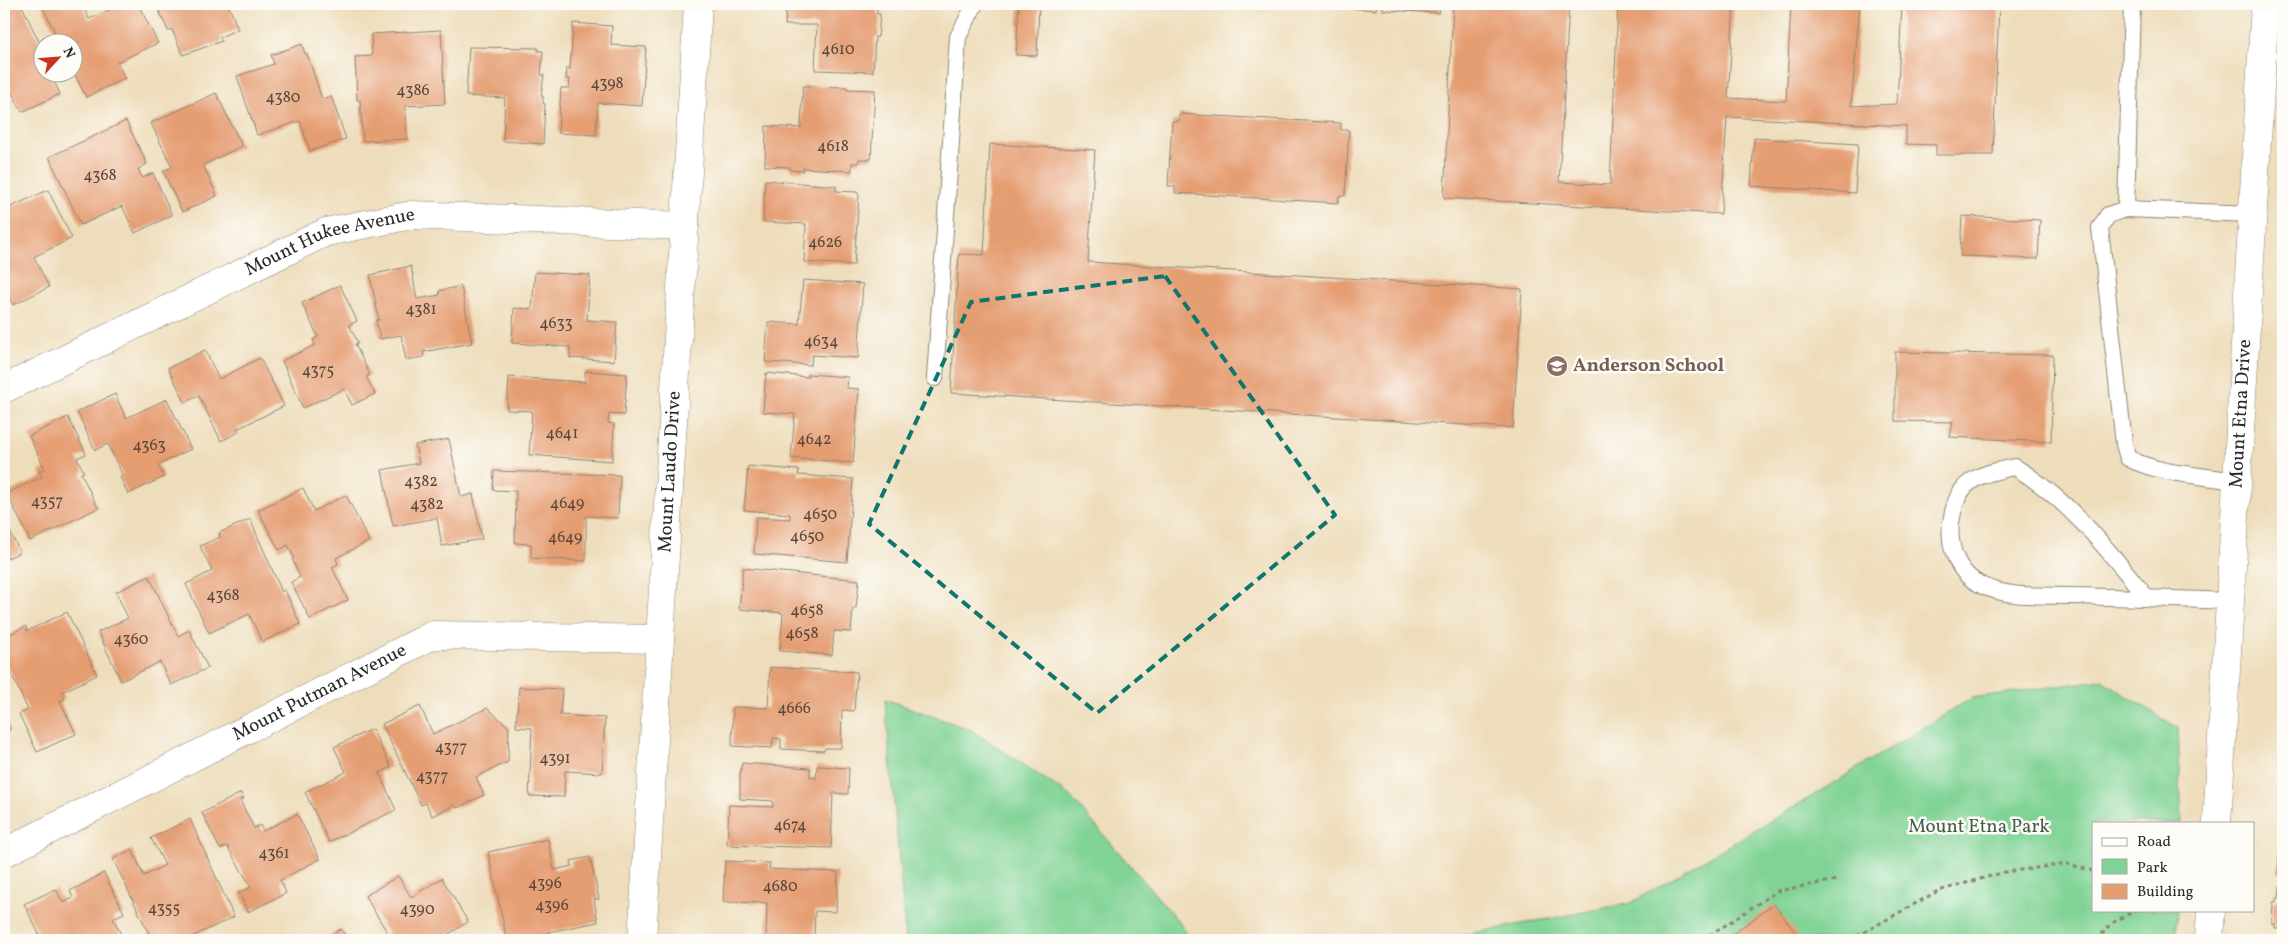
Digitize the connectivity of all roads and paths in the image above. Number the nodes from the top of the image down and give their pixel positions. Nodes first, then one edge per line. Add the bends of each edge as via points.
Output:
1 (698, 4) edge
2 (975, 4) edge
3 (2132, 4) edge
4 (2265, 4) edge
5 (2126, 209) junction
6 (2252, 214) junction
7 (684, 226) junction
8 (935, 378) dead end
9 (4, 389) edge
10 (2236, 481) junction
11 (2147, 598) junction
12 (2229, 601) junction
13 (659, 639) junction
14 (2216, 822) edge
15 (4, 853) edge
16 (2092, 871) edge
17 (1837, 880) dead end
18 (2132, 912) edge
19 (2211, 912) edge
20 (642, 940) edge
21 (1703, 940) edge
22 (1850, 940) edge
23 (2096, 940) edge
24 (2209, 940) edge

1 - 7 street, Mount Laudo Drive
2 - 8 lane via 958,37
3 - 5 lane
4 - 6 street, Mount Etna Drive
5 - 6 lane
5 - 10 lane via 2108,214 2100,228 2128,458 2155,469
6 - 10 street, Mount Etna Drive
7 - 9 street, Mount Hukee Avenue via 412,215 326,232
7 - 13 street, Mount Laudo Drive
10 - 12 street, Mount Etna Drive
11 - 11 lane via 2083,522 2038,482 2015,468 1990,472 1966,483 1955,501 1950,545 1962,570 1982,586 2009,593
11 - 12 lane
12 - 14 street, Mount Etna Drive
13 - 15 street, Mount Putman Avenue via 433,635
13 - 20 street, Mount Laudo Drive
16 - 22 path via 2067,864 2005,872 1938,891
17 - 21 path via 1777,891
18 - 23 path via 2114,922
19 - 24 street

